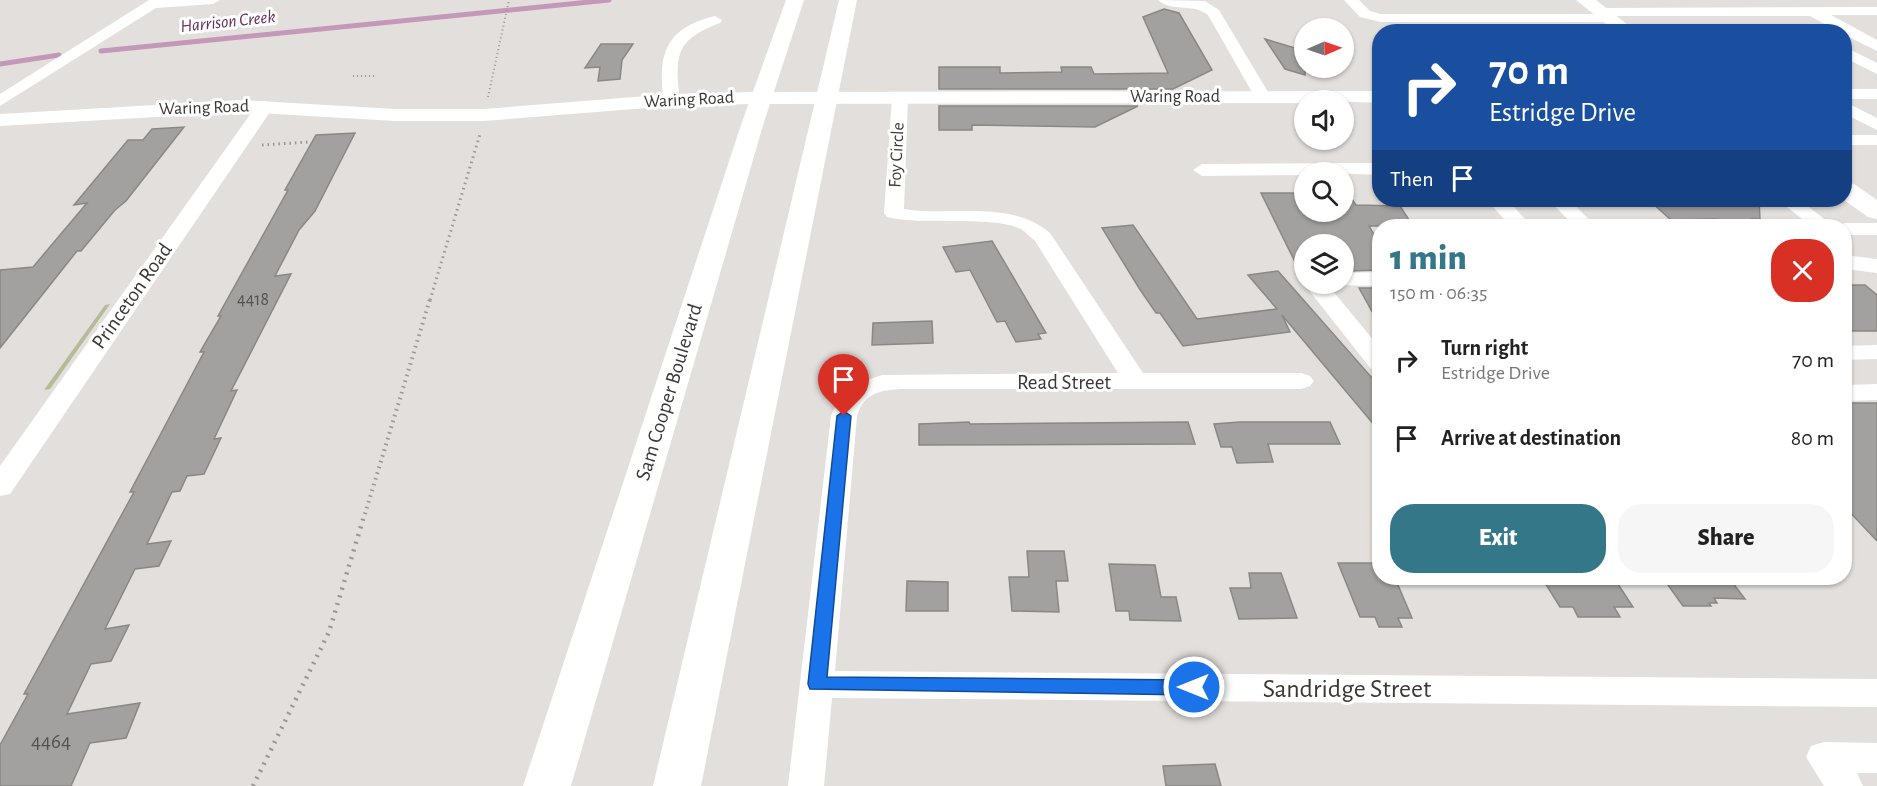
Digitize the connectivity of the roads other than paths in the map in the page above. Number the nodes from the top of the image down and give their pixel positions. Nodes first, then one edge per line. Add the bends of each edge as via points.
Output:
1 (213, 0) edge
2 (795, 0) edge
3 (848, 0) edge
4 (1165, 0) edge
5 (1351, 0) edge
6 (1719, 0) edge
7 (1742, 0) edge
8 (1793, 0) edge
9 (156, 2) edge
10 (1627, 2) edge
11 (1555, 11) edge
12 (1761, 11) junction
13 (1812, 11) junction
14 (1877, 11) edge
15 (1604, 14) edge
16 (1413, 18) junction
17 (715, 20) dead end
18 (1877, 23) edge
19 (1567, 24) edge
20 (1750, 24) edge
21 (1835, 24) joint
22 (1852, 33) edge
23 (1877, 46) edge
24 (1852, 56) edge
25 (1877, 69) edge
26 (1856, 76) dead end
27 (1877, 76) edge
28 (1852, 94) edge
29 (1263, 97) junction
30 (1372, 97) edge
31 (900, 98) junction
32 (672, 99) junction
33 (0, 101) edge
34 (1877, 103) edge
35 (265, 106) junction
36 (1852, 111) edge
37 (0, 120) edge
38 (1877, 125) edge
39 (1852, 140) edge
40 (1877, 140) edge
41 (1372, 169) edge
42 (1202, 170) dead end
43 (1503, 207) edge
44 (1566, 207) edge
45 (1797, 207) edge
46 (1515, 219) edge
47 (1578, 219) edge
48 (1813, 219) edge
49 (1877, 229) edge
50 (1852, 230) edge
51 (1852, 263) edge
52 (1877, 266) edge
53 (1372, 279) edge
54 (1354, 280) edge
55 (1323, 294) edge
56 (1877, 352) edge
57 (1852, 353) edge
58 (1372, 354) edge
59 (1301, 381) dead end
60 (1136, 382) junction
61 (1877, 392) edge
62 (1852, 393) edge
63 (0, 487) edge
64 (817, 684) junction
65 (1877, 693) edge
66 (1877, 758) edge
67 (547, 786) edge
68 (677, 786) edge
69 (806, 786) edge
70 (1845, 786) edge

1 - 9 street
2 - 67 highway, Sam Cooper Boulevard via 753,122
3 - 68 highway
4 - 29 street via 1204,5 1214,13
5 - 16 street via 1371,17
6 - 10 street
7 - 12 street
8 - 13 street
9 - 33 street
10 - 15 street
11 - 15 street
11 - 16 street
11 - 16 street via 1520,3 1398,4
11 - 19 street
12 - 13 street
12 - 15 street
13 - 14 street
13 - 21 street
15 - 20 street
17 - 32 street via 685,32 673,46 669,67
18 - 21 street
22 - 23 street
24 - 25 street
26 - 27 street
28 - 34 street
29 - 30 main road, Waring Road
29 - 31 main road, Waring Road
31 - 32 main road, Waring Road
31 - 60 street, Foy Circle via 894,213 914,218 1000,219 1027,224 1043,237
32 - 35 main road, Waring Road via 484,115 395,115
35 - 37 main road, Waring Road
35 - 63 street, Princeton Road
36 - 38 street
39 - 40 street
41 - 42 street
43 - 46 street
44 - 47 street
45 - 48 street
49 - 50 street
51 - 52 street
53 - 54 street
55 - 58 street
56 - 57 street
59 - 60 street, Read Street
60 - 64 street, Read Street via 881,382 855,393 844,416
61 - 62 street
64 - 65 street, Sandridge Street
64 - 69 street
66 - 70 street via 1824,758

